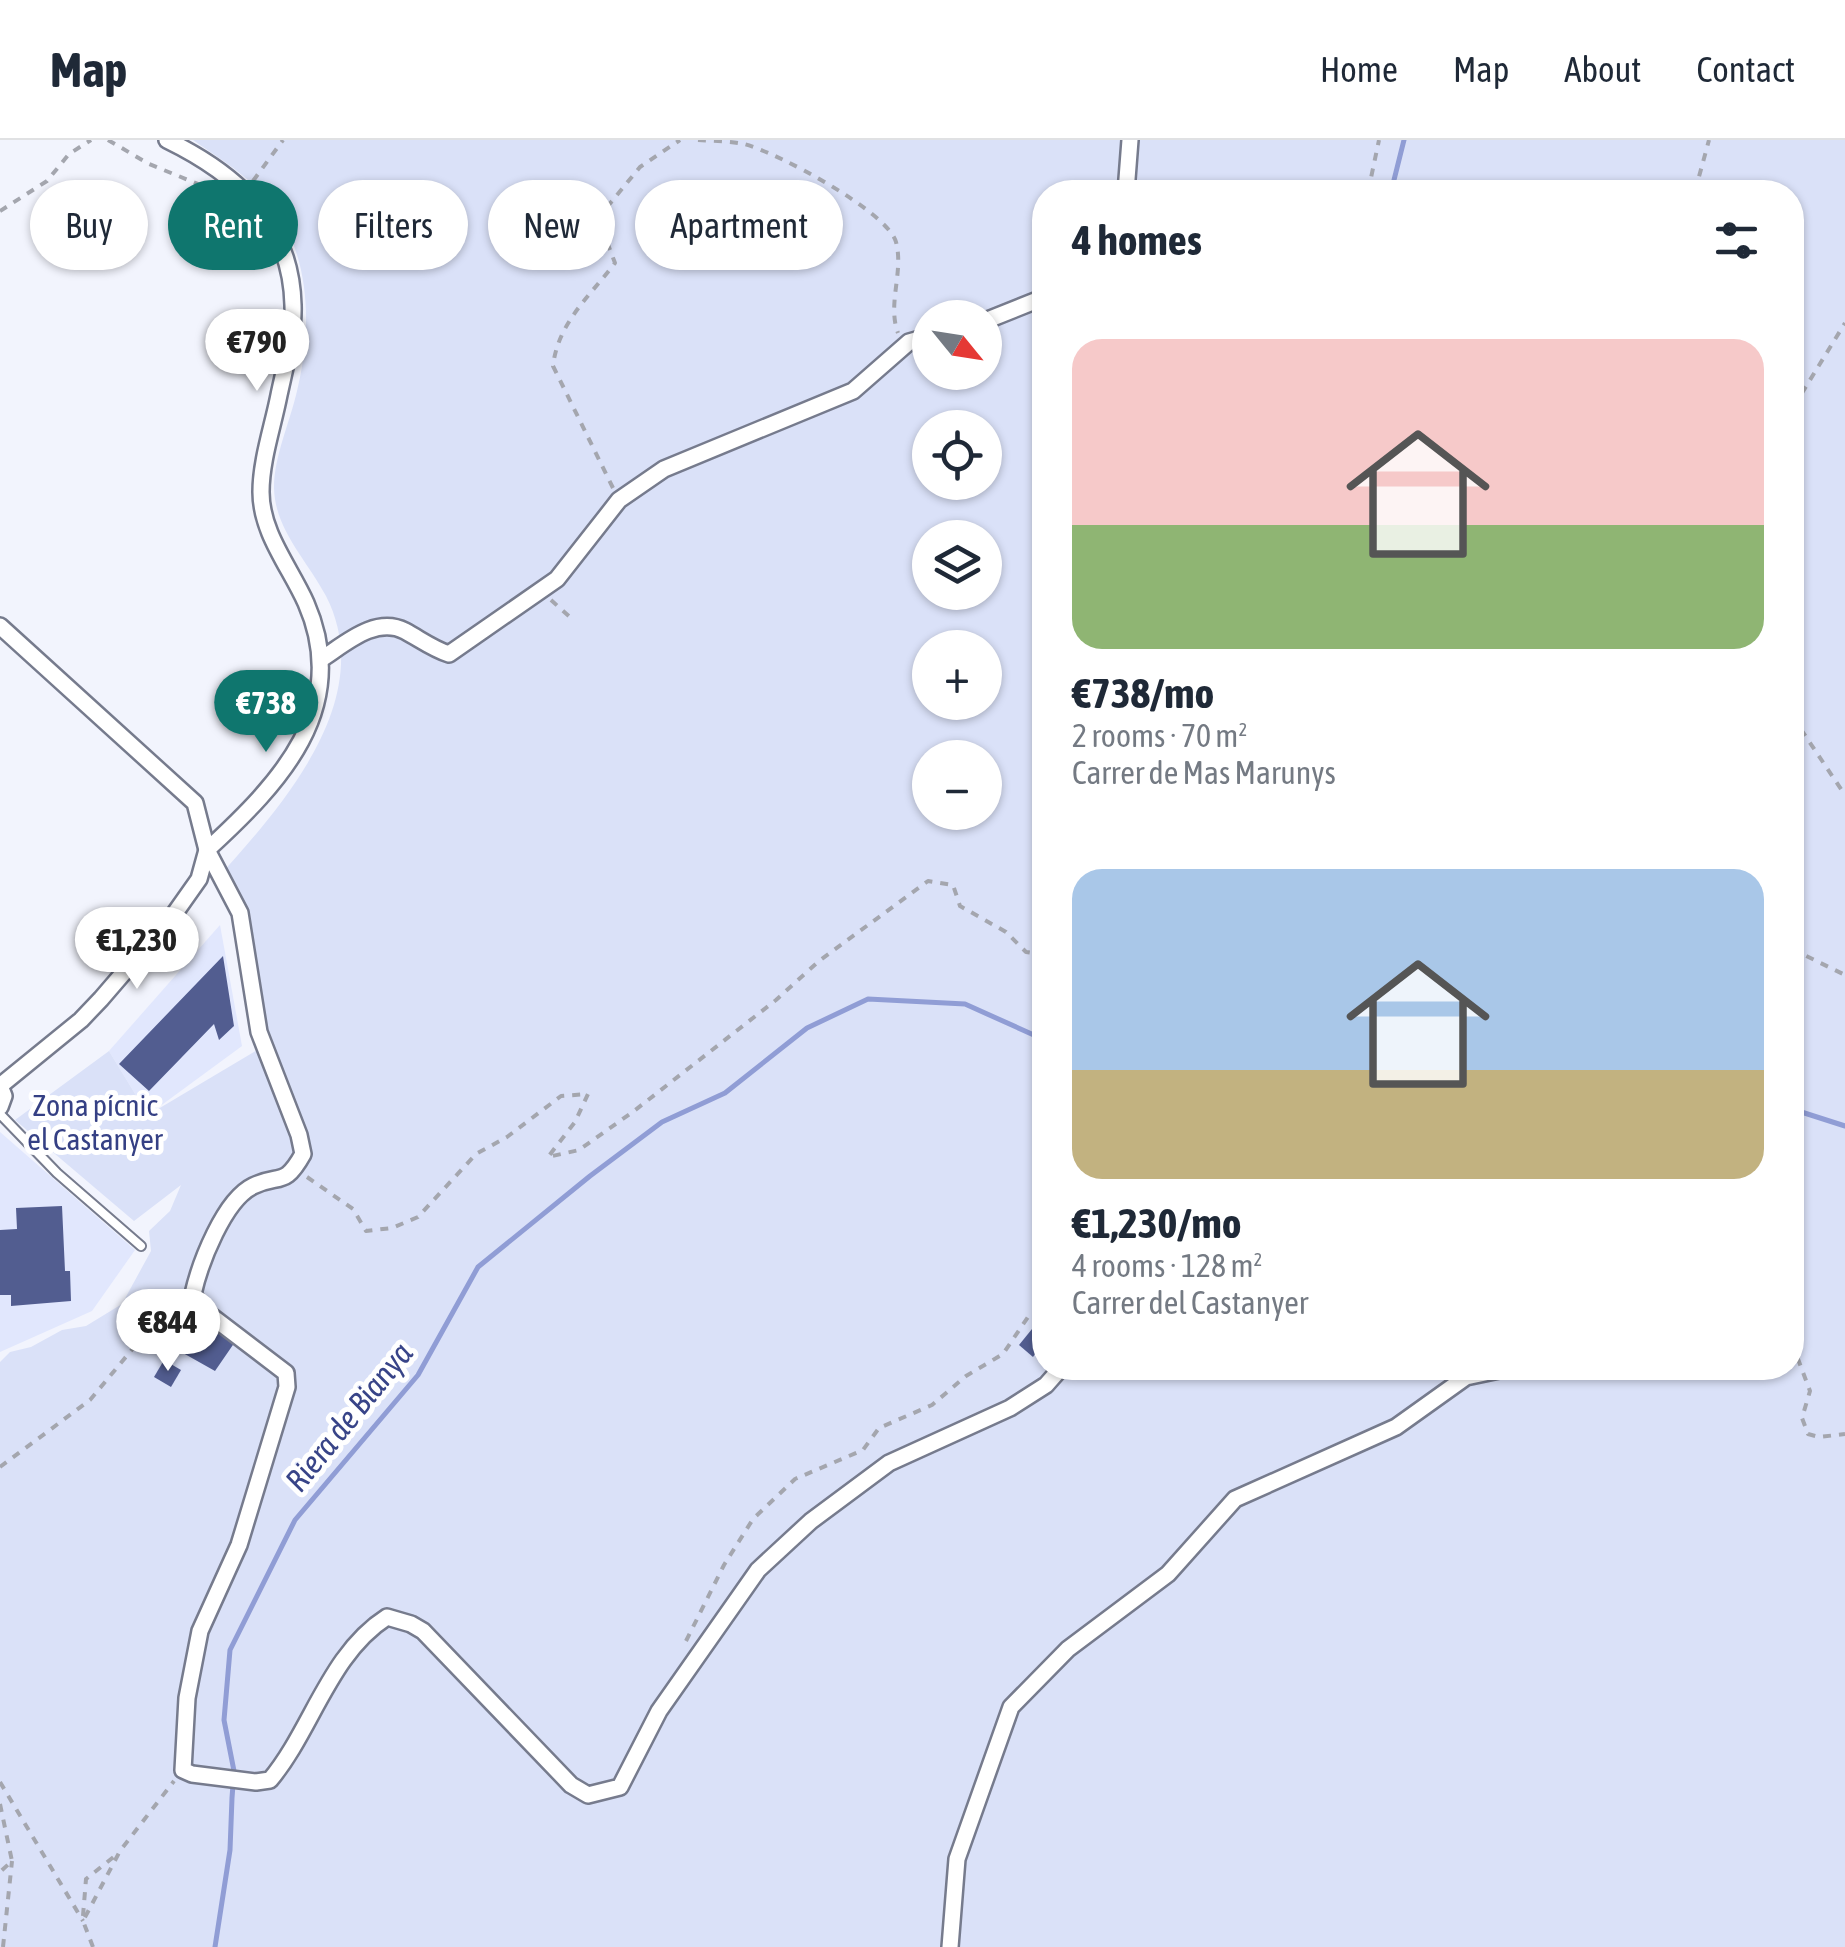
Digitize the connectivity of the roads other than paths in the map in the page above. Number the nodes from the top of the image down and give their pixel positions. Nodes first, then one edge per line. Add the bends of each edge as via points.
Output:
1 (167, 140) edge
2 (1130, 140) edge
3 (1127, 180) edge
4 (1032, 302) edge
5 (1002, 314) edge
6 (912, 341) edge
7 (0, 626) edge
8 (322, 658) junction
9 (208, 850) junction
10 (0, 1086) edge
11 (0, 1110) edge
12 (141, 1246) dead end
13 (1050, 1380) edge
14 (1462, 1380) edge
15 (950, 1947) edge

1 - 8 street via 246,191 290,273 294,308 261,492 265,522 308,606
2 - 3 street
4 - 5 street
6 - 8 street via 854,391 664,469 618,500 557,578 450,654 385,626
7 - 9 street via 195,803
8 - 9 street via 317,708 288,764
9 - 10 street via 199,879 175,913 102,999
9 - 13 street via 240,914 258,1032 304,1154 281,1181 255,1184 233,1200 193,1294 202,1309 286,1373 287,1388 239,1545 200,1631 187,1698 188,1772 270,1780 343,1664 370,1629 388,1618 423,1631 571,1784 588,1795 620,1787 660,1711 758,1570 889,1463 1010,1408
10 - 11 street
11 - 12 lane via 57,1173
14 - 15 street via 1396,1427 1235,1500 1168,1574 1068,1649 1011,1707 957,1859

